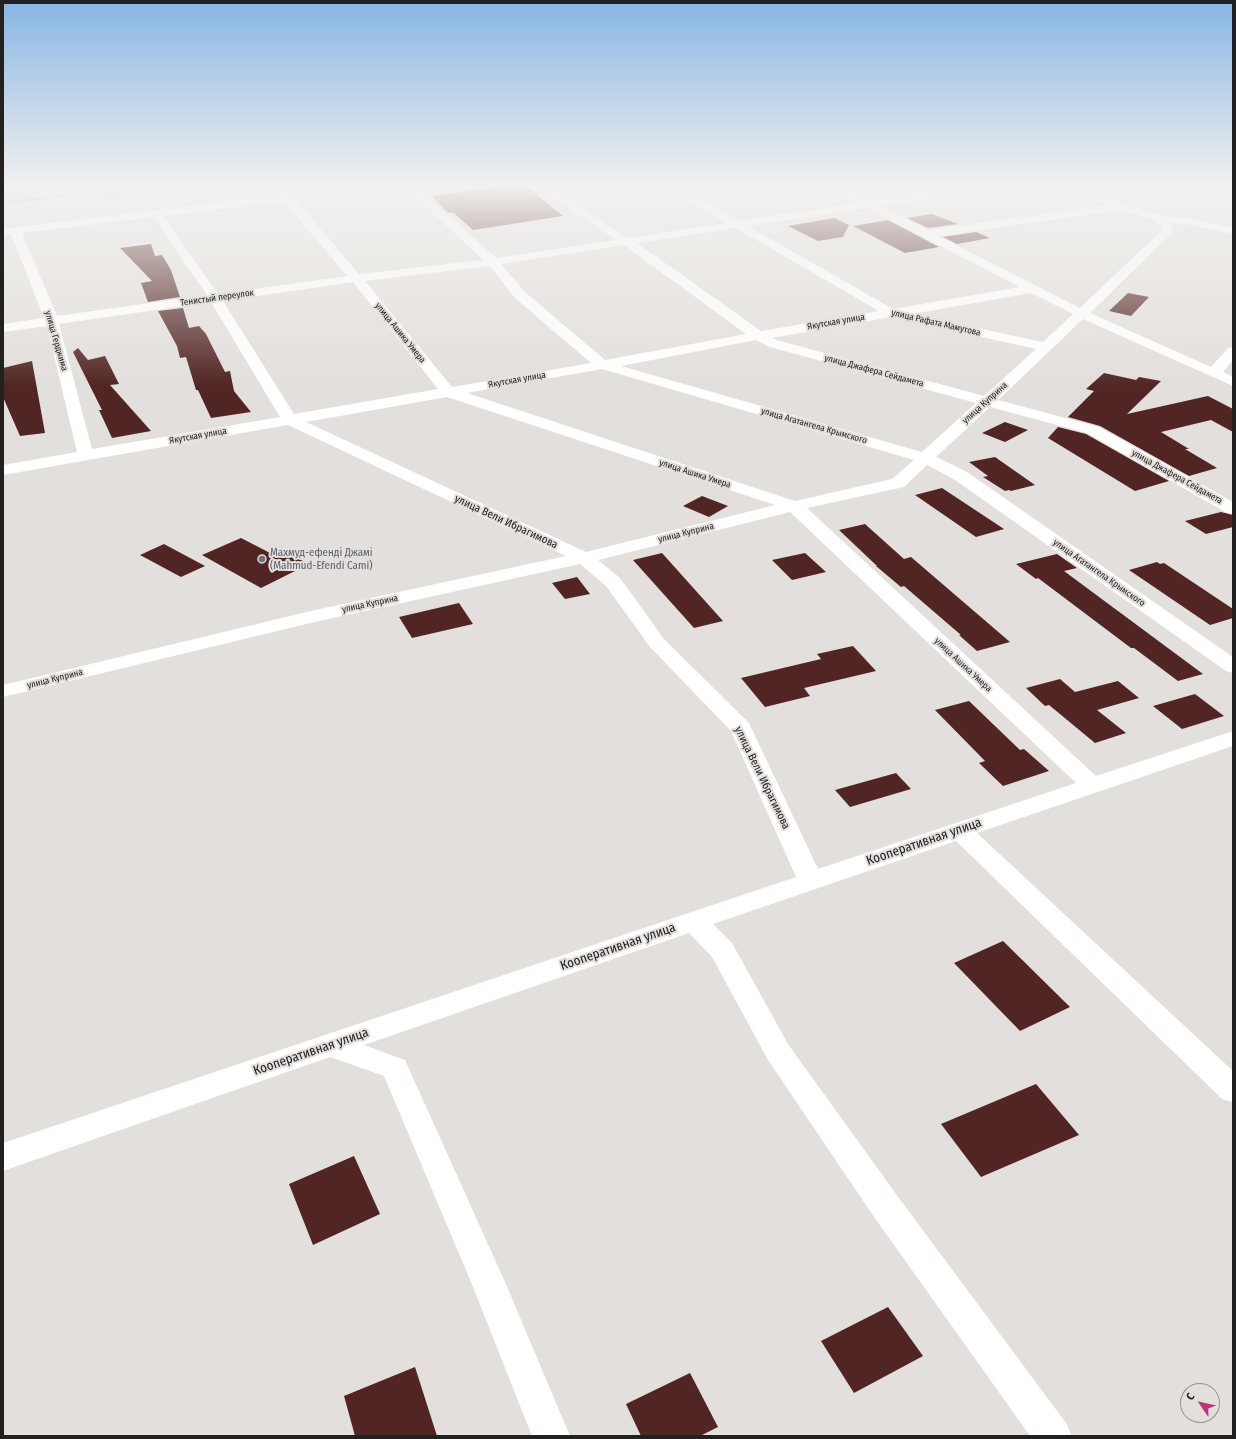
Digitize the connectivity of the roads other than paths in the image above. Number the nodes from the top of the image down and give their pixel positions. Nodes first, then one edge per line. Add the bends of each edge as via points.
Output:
1 (19, 251) edge
2 (182, 251) edge
3 (333, 251) edge
4 (481, 251) edge
5 (566, 251) edge
6 (640, 251) edge
7 (785, 251) edge
8 (959, 251) edge
9 (1147, 251) edge
10 (493, 262) junction
11 (356, 278) junction
12 (1032, 289) junction
13 (215, 298) junction
14 (891, 313) junction
15 (1082, 314) junction
16 (52, 321) junction
17 (3, 328) edge
18 (758, 336) junction
19 (1046, 347) junction
20 (1233, 351) edge
21 (602, 365) junction
22 (1214, 373) junction
23 (1233, 382) edge
24 (448, 392) junction
25 (988, 401) junction
26 (290, 420) junction
27 (86, 456) junction
28 (925, 458) junction
29 (3, 470) edge
30 (794, 506) junction
31 (1233, 509) edge
32 (584, 558) junction
33 (1233, 667) edge
34 (3, 691) edge
35 (1233, 738) edge
36 (1092, 785) junction
37 (959, 830) junction
38 (811, 880) junction
39 (693, 921) junction
40 (329, 1046) junction
41 (1233, 1090) edge
42 (3, 1157) edge
43 (551, 1436) edge
44 (1053, 1436) edge

1 - 16 street, улица Герджима
2 - 13 street
3 - 11 street, улица Ашика Умера
4 - 10 street, улица Агатангела Крымского
5 - 10 street, Тенистый переулок
6 - 18 street, улица Джафера Сейдамета
7 - 14 street, улица Рафата Мамутова
8 - 12 street
9 - 15 street, улица Куприна
10 - 11 street, Тенистый переулок
10 - 21 street, улица Агатангела Крымского via 520,294
11 - 13 street, Тенистый переулок
11 - 24 street, улица Ашика Умера
12 - 14 street, Якутская улица
12 - 15 street
13 - 16 street, Тенистый переулок
13 - 26 street
14 - 18 street, Якутская улица
14 - 19 street, улица Рафата Мамутова
15 - 19 street, улица Куприна
15 - 22 street
16 - 17 street, Тенистый переулок
16 - 27 street, улица Герджима
18 - 21 street, Якутская улица
18 - 25 street, улица Джафера Сейдамета via 809,354
19 - 25 street, улица Куприна
20 - 22 street
21 - 24 street, Якутская улица
21 - 28 street, улица Агатангела Крымского
22 - 23 street
24 - 26 street, Якутская улица
24 - 30 street, улица Ашика Умера
25 - 28 street, улица Куприна
25 - 31 street, улица Джафера Сейдамета via 1093,430
26 - 27 street, Якутская улица
26 - 32 street, улица Вели Ибрагимова
27 - 29 street, Якутская улица
28 - 30 street, улица Куприна via 898,483
28 - 33 street, улица Агатангела Крымского via 961,476
30 - 32 street, улица Куприна
30 - 36 street, улица Ашика Умера
32 - 34 street, улица Куприна via 315,616
32 - 38 street, улица Вели Ибрагимова via 613,582 657,643 741,728
35 - 36 street, Кооперативная улица
36 - 37 street, Кооперативная улица
37 - 38 street, Кооперативная улица
37 - 41 street
38 - 39 street, Кооперативная улица
39 - 40 street, Кооперативная улица
39 - 44 street via 722,950 778,1052 884,1204
40 - 42 street, Кооперативная улица
40 - 43 street via 395,1068 488,1282

